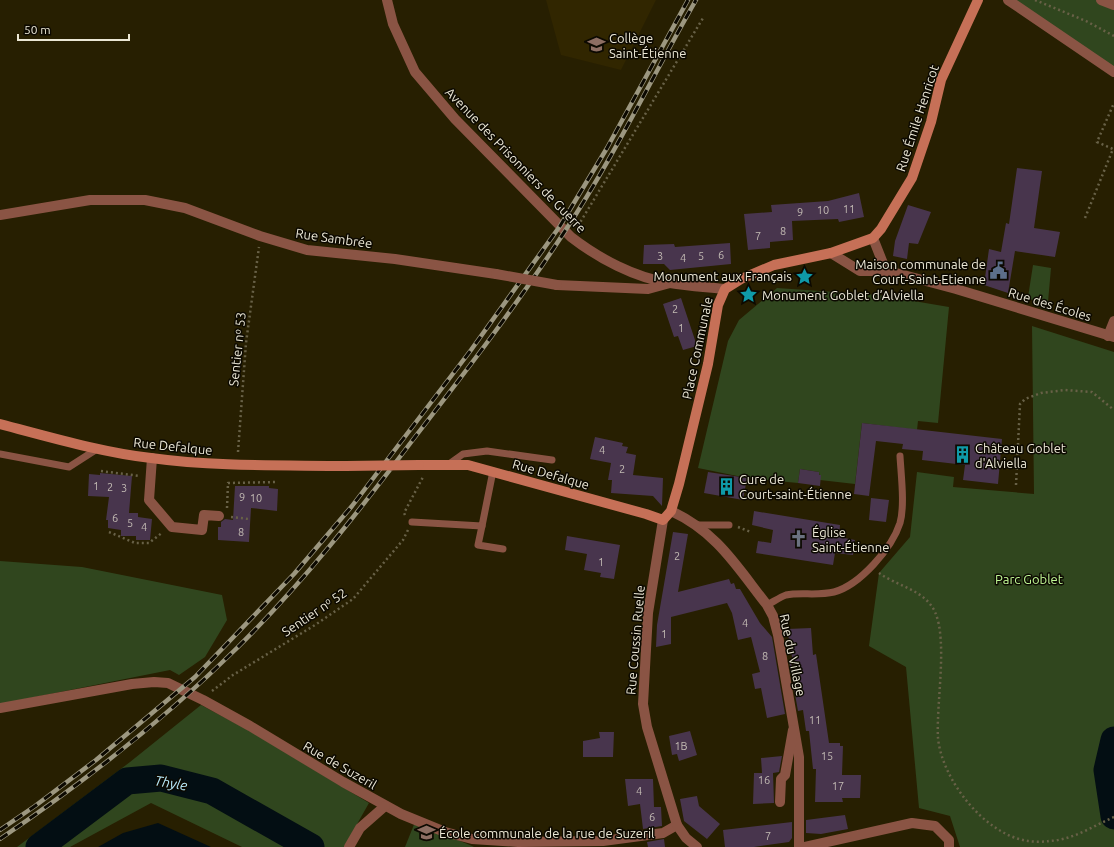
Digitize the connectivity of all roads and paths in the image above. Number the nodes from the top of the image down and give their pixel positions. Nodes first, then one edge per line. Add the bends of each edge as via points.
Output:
1 (386, 0) edge
2 (978, 0) edge
3 (1008, 0) edge
4 (1035, 0) edge
5 (1101, 0) edge
6 (1114, 4) edge
7 (703, 18) dead end
8 (1114, 36) edge
9 (1114, 72) edge
10 (1114, 103) edge
11 (0, 215) edge
12 (1085, 218) dead end
13 (260, 236) junction
14 (571, 236) junction
15 (873, 238) junction
16 (831, 253) junction
17 (886, 271) junction
18 (670, 283) junction
19 (725, 289) junction
20 (1114, 321) edge
21 (1111, 336) edge
22 (1114, 410) edge
23 (0, 424) edge
24 (97, 449) junction
25 (0, 454) edge
26 (900, 456) dead end
27 (152, 458) junction
28 (552, 460) dead end
29 (448, 464) junction
30 (237, 465) junction
31 (101, 471) dead end
32 (493, 471) junction
33 (150, 477) junction
34 (423, 477) dead end
35 (278, 482) dead end
36 (1016, 485) dead end
37 (672, 511) junction
38 (222, 516) junction
39 (249, 519) dead end
40 (663, 520) junction
41 (412, 522) junction
42 (170, 525) junction
43 (729, 525) dead end
44 (482, 526) junction
45 (698, 526) junction
46 (109, 532) dead end
47 (503, 549) dead end
48 (872, 565) junction
49 (767, 605) junction
50 (203, 700) junction
51 (0, 708) edge
52 (794, 726) junction
53 (780, 802) dead end
54 (385, 806) junction
55 (1113, 817) edge
56 (677, 825) junction
57 (349, 847) edge
58 (697, 847) edge
59 (800, 847) edge
60 (806, 847) edge
61 (949, 847) edge

1 - 14 street, Avenue des Prisonniers de Guerre via 393,24 415,72 455,119
2 - 15 main road, Rue Émile Henricot via 941,80 918,162 900,199
3 - 9 street
4 - 8 path via 1086,21
5 - 6 street
7 - 14 path
10 - 12 path via 1098,142 1112,149
11 - 13 street, Rue Sambrée via 90,200 145,200 185,208
13 - 18 street, Rue Sambrée, bridge via 307,250 395,259 557,285 648,290
13 - 30 path, Sentier nᵒ 53 via 246,343
14 - 18 street, Avenue des Prisonniers de Guerre via 588,250 634,272
15 - 16 main road, Place Communale
15 - 17 street
16 - 17 street via 860,271
16 - 19 main road, Place Communale via 774,265
17 - 21 street, Rue des Écoles via 956,289
18 - 19 street, Avenue des Prisonniers de Guerre
19 - 37 main road, Place Communale via 718,305 708,364
20 - 21 street
22 - 36 path via 1092,392 1066,390 1041,393 1026,399 1020,404
23 - 24 main road, Rue Defalque
24 - 25 lane via 69,467
24 - 27 main road, Rue Defalque
26 - 48 lane via 900,522 887,547
27 - 30 main road, Rue Defalque
27 - 33 street
28 - 29 lane via 487,451 463,454
29 - 30 main road, Rue Defalque, bridge
29 - 32 main road, Rue Defalque via 468,465
31 - 33 path
32 - 40 main road, Rue Defalque
32 - 44 lane
33 - 42 street via 149,500
34 - 41 path via 404,513
35 - 38 path via 228,483
37 - 40 main road
37 - 45 street, Rue du Village
38 - 39 path
38 - 42 street via 204,515 202,530
40 - 56 street, Rue Coussin Ruelle via 648,613 643,704 650,739
41 - 44 lane
41 - 50 path, Sentier nᵒ 52 via 403,540 353,600 233,675
42 - 46 path via 149,543 135,543
43 - 45 lane
44 - 47 lane via 478,544
45 - 49 street, Rue du Village via 720,546
48 - 49 lane via 847,587 820,595 786,595
48 - 55 path via 886,578 922,596 936,613 941,645 938,740 943,761 970,806 998,829 1010,836 1028,841 1062,840
49 - 52 street, Rue du Village via 778,635
50 - 51 street, Rue de Suzeril via 168,683 154,682
50 - 54 street, Rue de Suzeril
52 - 53 street via 785,774 781,779
52 - 59 street, Rue du Village via 800,771
54 - 56 street, Rue de Suzeril via 445,832 472,839 518,842 603,842 663,833
54 - 57 street via 360,828
56 - 58 street, Rue Coussin Ruelle via 686,838
60 - 61 street via 912,823 935,826 949,840

